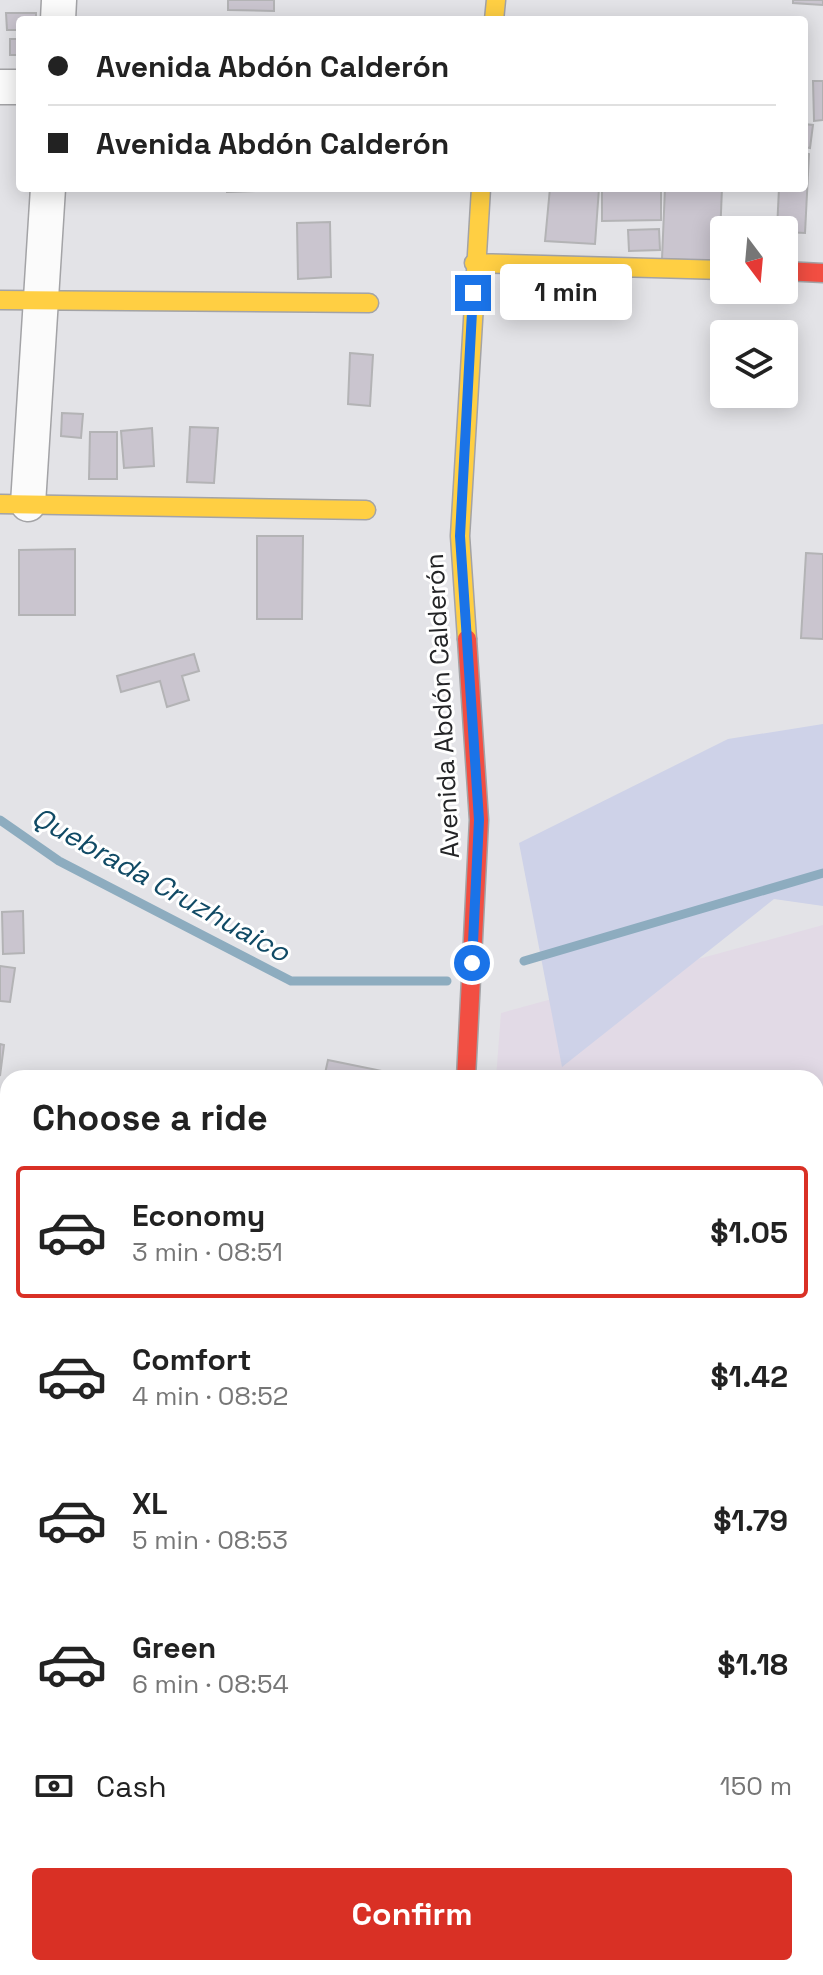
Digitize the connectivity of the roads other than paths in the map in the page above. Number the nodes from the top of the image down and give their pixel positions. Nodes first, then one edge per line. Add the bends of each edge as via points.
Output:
1 (48, 192) edge
2 (481, 192) edge
3 (474, 263) junction
4 (710, 270) edge
5 (798, 272) edge
6 (823, 273) edge
7 (0, 300) edge
8 (41, 301) junction
9 (369, 303) dead end
10 (14, 504) edge
11 (366, 510) dead end
12 (466, 1070) edge

1 - 8 street
2 - 3 street, Avenida Abdón Calderón
3 - 4 street
3 - 12 street, Avenida Abdón Calderón via 460,536 479,820
5 - 6 street
7 - 8 street
8 - 9 street
8 - 10 street
10 - 11 street

